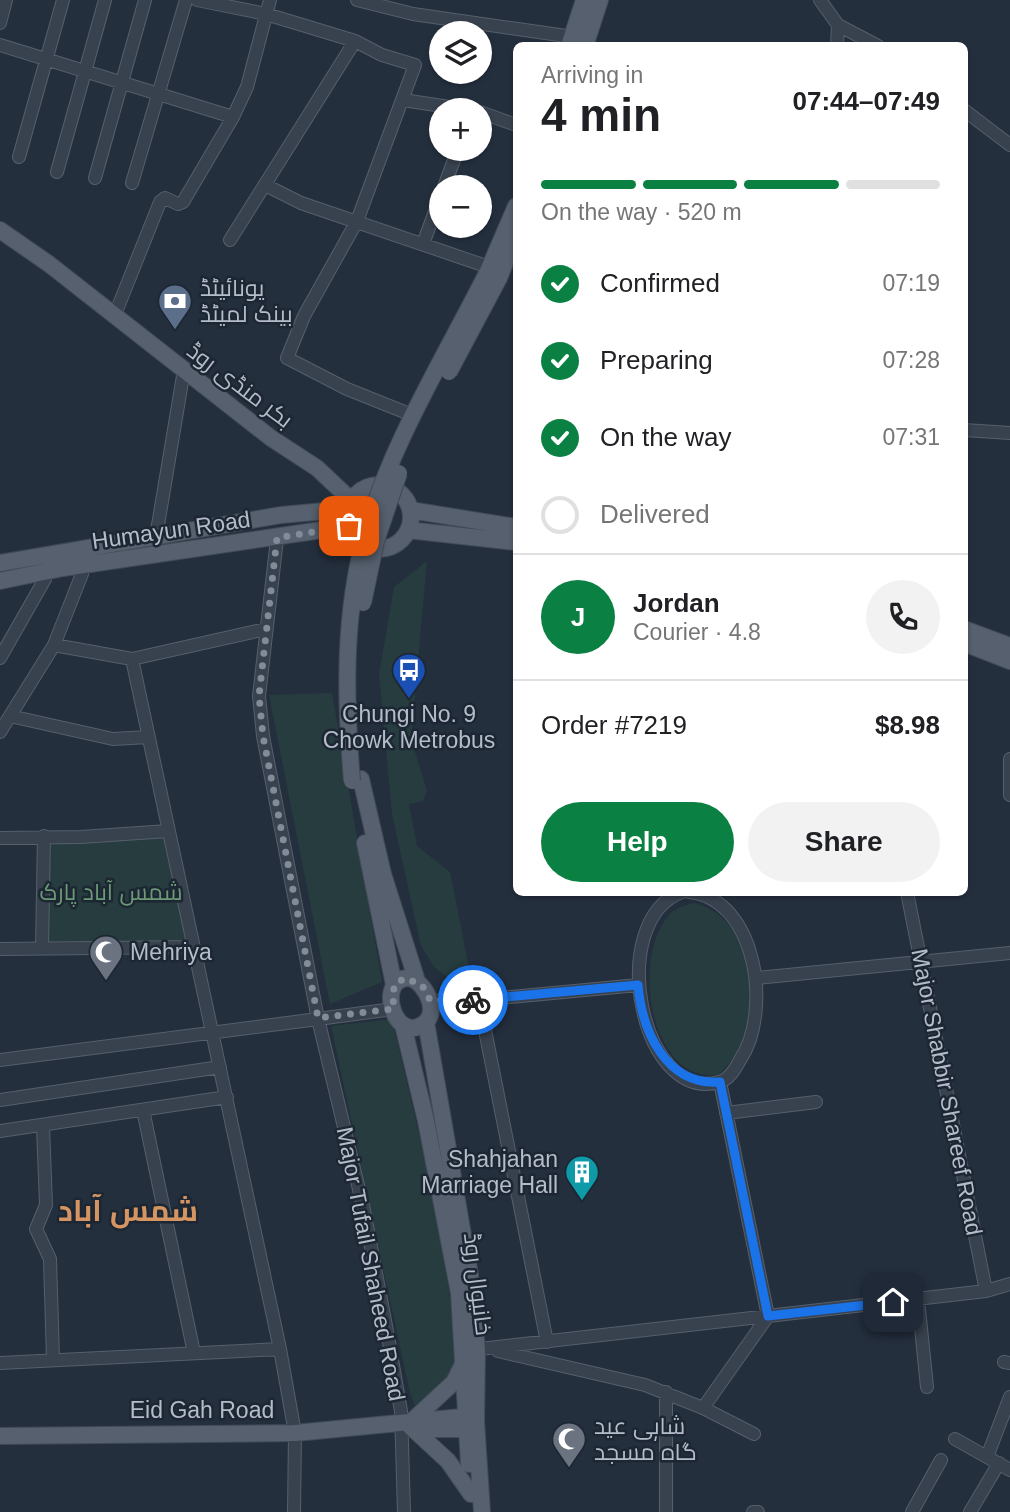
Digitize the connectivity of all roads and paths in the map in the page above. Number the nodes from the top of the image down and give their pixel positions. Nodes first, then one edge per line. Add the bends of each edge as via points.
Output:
1 (6, 0) edge
2 (64, 0) edge
3 (106, 0) edge
4 (145, 0) edge
5 (186, 0) edge
6 (197, 0) edge
7 (270, 0) edge
8 (357, 0) edge
9 (583, 0) edge
10 (600, 0) edge
11 (821, 0) edge
12 (266, 14) junction
13 (0, 23) edge
14 (838, 25) junction
15 (355, 41) junction
16 (568, 41) edge
17 (586, 42) edge
18 (837, 42) edge
19 (870, 42) edge
20 (0, 45) edge
21 (47, 60) junction
22 (85, 71) junction
23 (122, 83) junction
24 (158, 94) junction
25 (403, 100) junction
26 (429, 104) edge
27 (968, 113) edge
28 (492, 116) edge
29 (233, 117) junction
30 (513, 124) edge
31 (1010, 145) edge
32 (19, 157) dead end
33 (57, 172) dead end
34 (95, 178) dead end
35 (132, 183) dead end
36 (265, 185) junction
37 (513, 213) edge
38 (357, 221) junction
39 (429, 228) edge
40 (0, 230) edge
41 (230, 240) dead end
42 (513, 243) edge
43 (423, 244) junction
44 (483, 265) dead end
45 (114, 317) junction
46 (184, 370) junction
47 (407, 413) dead end
48 (968, 430) edge
49 (1010, 433) edge
50 (350, 505) junction
51 (410, 510) junction
52 (349, 526) junction
53 (513, 527) edge
54 (408, 530) junction
55 (156, 537) junction
56 (277, 538) junction
57 (513, 542) edge
58 (0, 562) edge
59 (82, 574) junction
60 (45, 579) junction
61 (3, 580) edge
62 (266, 629) junction
63 (968, 630) edge
64 (54, 645) junction
65 (968, 645) edge
66 (1010, 646) edge
67 (0, 658) edge
68 (132, 659) junction
69 (1010, 661) edge
70 (10, 716) junction
71 (0, 732) edge
72 (148, 737) junction
73 (1010, 759) edge
74 (356, 780) junction
75 (1010, 795) edge
76 (168, 831) junction
77 (44, 836) junction
78 (0, 838) edge
79 (675, 896) edge
80 (707, 896) edge
81 (908, 896) edge
82 (194, 947) junction
83 (0, 949) edge
84 (42, 949) junction
85 (1010, 953) edge
86 (922, 962) junction
87 (756, 978) junction
88 (417, 981) junction
89 (394, 985) junction
90 (638, 985) junction
91 (430, 1000) junction
92 (479, 1000) junction
93 (393, 1009) junction
94 (318, 1018) junction
95 (426, 1022) junction
96 (403, 1025) junction
97 (212, 1031) junction
98 (0, 1060) edge
99 (220, 1067) junction
100 (720, 1082) junction
101 (227, 1097) junction
102 (0, 1100) edge
103 (816, 1102) dead end
104 (143, 1110) junction
105 (726, 1113) junction
106 (444, 1118) junction
107 (426, 1121) junction
108 (43, 1126) junction
109 (0, 1131) edge
110 (1010, 1284) edge
111 (986, 1291) junction
112 (918, 1299) junction
113 (768, 1316) junction
114 (547, 1342) junction
115 (280, 1349) junction
116 (194, 1353) junction
117 (473, 1353) junction
118 (53, 1359) junction
119 (0, 1363) edge
120 (927, 1387) dead end
121 (666, 1392) junction
122 (1010, 1397) edge
123 (703, 1408) junction
124 (406, 1423) junction
125 (471, 1423) junction
126 (1005, 1427) edge
127 (295, 1433) junction
128 (754, 1434) dead end
129 (0, 1436) edge
130 (955, 1438) dead end
131 (941, 1460) dead end
132 (998, 1463) edge
133 (471, 1494) junction
134 (294, 1512) edge
135 (404, 1512) edge
136 (473, 1512) edge
137 (482, 1512) edge
138 (666, 1512) edge
139 (912, 1512) edge
140 (970, 1512) edge

1 - 13 street
2 - 21 street
3 - 22 street
4 - 23 street
5 - 24 street
6 - 12 street
7 - 12 street
8 - 16 street
9 - 16 main road
10 - 17 main road
11 - 14 street
12 - 15 street
12 - 29 street via 251,75
14 - 18 street
14 - 19 street
15 - 25 street via 382,55 413,62
15 - 36 street
20 - 21 street
21 - 22 street
21 - 32 street
22 - 23 street
22 - 33 street
23 - 24 street
23 - 34 street
24 - 29 street
24 - 35 street
25 - 26 street
25 - 38 street
27 - 31 street
28 - 30 street
29 - 45 street via 183,202 166,198 160,202
36 - 38 street via 301,203
36 - 41 street
37 - 74 main road, bridge via 382,485 366,533 346,662 345,704
38 - 43 street
38 - 47 street via 304,316 287,358
39 - 43 street
40 - 45 main road, بکر منڈی روڈ
42 - 74 main road, bridge via 413,442 392,488 376,541 355,663
43 - 44 street
45 - 46 main road, بکر منڈی روڈ
46 - 50 main road, بکر منڈی روڈ via 317,468
46 - 55 street
48 - 49 street
50 - 51 main road via 364,489 380,485 397,491
50 - 52 main road
50 - 55 main road, Humayun Road
51 - 53 main road
51 - 54 main road
52 - 54 main road via 357,540 373,548 393,546
52 - 56 main road, Humayun Road
54 - 57 main road
55 - 58 main road, Humayun Road
56 - 59 main road
56 - 61 main road, Humayun Road
56 - 62 street, Major Tufail Shaheed Road
59 - 60 main road
59 - 64 street
60 - 61 main road
60 - 67 street
62 - 68 street
62 - 94 street, Major Tufail Shaheed Road via 259,696 263,736
63 - 66 main road
64 - 68 street
64 - 70 street
65 - 69 main road
68 - 72 street
70 - 71 street
70 - 72 street via 113,739
72 - 76 street
73 - 75 street
74 - 88 main road
74 - 89 main road
76 - 77 street
76 - 82 street
77 - 78 street
77 - 84 street
79 - 90 street via 664,902 654,918 641,957
80 - 87 street via 726,912 741,934
81 - 86 street, Major Shabbir Shareef Road
82 - 84 street
82 - 97 street
83 - 84 street
85 - 86 street
86 - 87 street
86 - 111 street, Major Shabbir Shareef Road
87 - 100 street via 755,1031 737,1065
88 - 89 main road via 405,978
88 - 91 main road
89 - 93 main road
90 - 92 street
90 - 100 street via 645,1023 666,1060 691,1080
91 - 92 street
91 - 95 main road
92 - 114 street
93 - 94 street
93 - 96 main road
94 - 97 street
94 - 124 street, Major Tufail Shaheed Road via 364,1210
95 - 96 main road via 416,1028
95 - 106 main road
96 - 107 main road, خانیوال روڈ
97 - 98 street
97 - 99 street
99 - 101 street
99 - 102 street
100 - 105 street
101 - 104 street
101 - 115 street
103 - 105 street
104 - 108 street
104 - 116 street
105 - 113 street
106 - 107 main road
106 - 117 main road via 470,1275
107 - 117 main road, خانیوال روڈ
108 - 109 street
108 - 118 street via 46,1205 36,1229 50,1259
110 - 111 street
111 - 112 street
112 - 113 street
112 - 120 street
113 - 114 street
113 - 123 street
114 - 117 street
115 - 116 street
115 - 127 street
116 - 118 street
117 - 121 street
117 - 124 main road via 454,1382
117 - 125 main road, خانیوال روڈ
118 - 119 street
121 - 123 street
121 - 138 street
122 - 126 street
123 - 128 street
124 - 125 main road, Eid Gah Road
124 - 127 main road, Eid Gah Road
124 - 133 main road via 448,1461
124 - 135 street, Major Tufail Shaheed Road
125 - 133 main road, خانیوال روڈ
125 - 137 main road
126 - 132 street
127 - 129 main road, Eid Gah Road
127 - 134 street
130 - 132 street
131 - 139 street
132 - 140 street
133 - 136 main road, خانیوال روڈ

